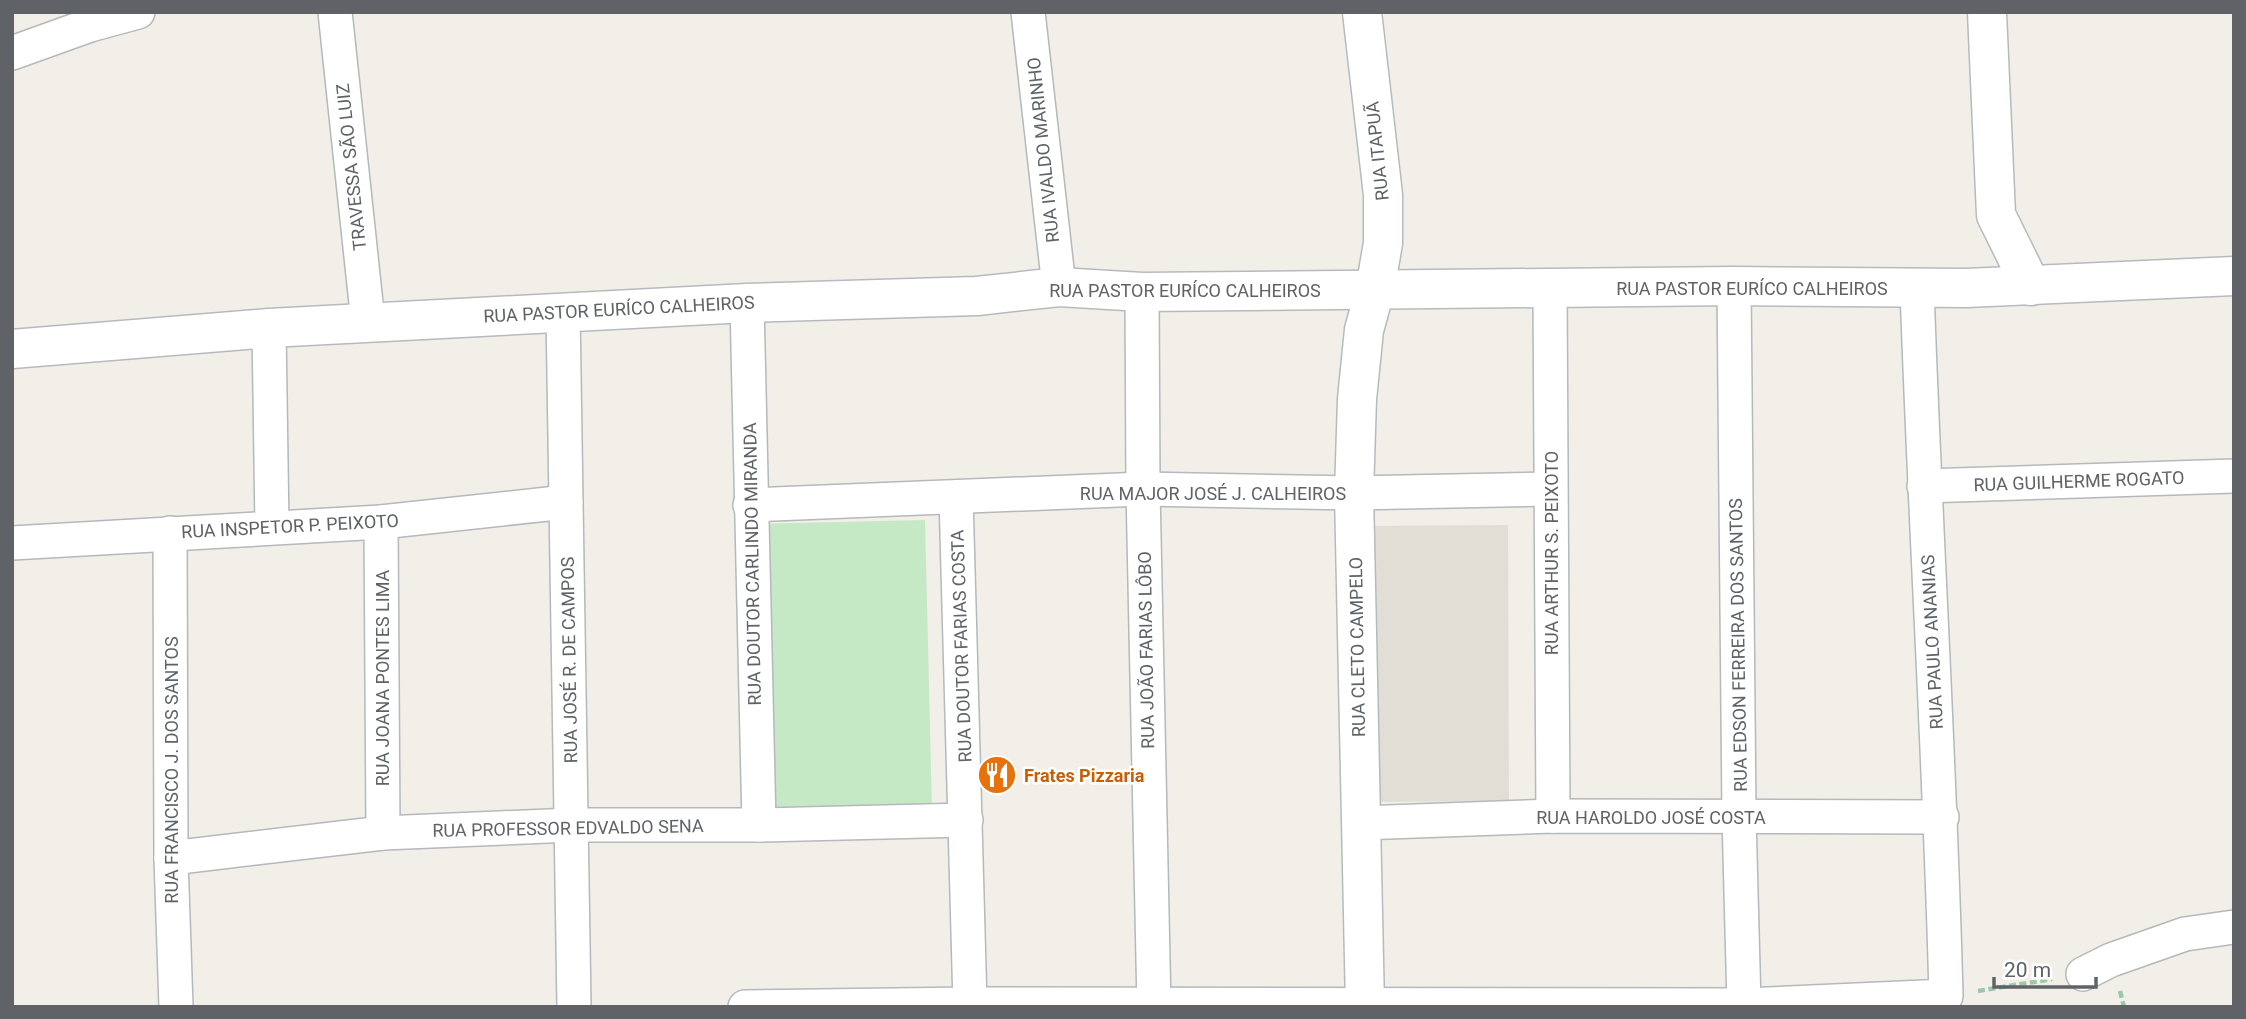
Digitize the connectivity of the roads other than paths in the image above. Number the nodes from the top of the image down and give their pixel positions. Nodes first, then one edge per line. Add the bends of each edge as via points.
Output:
1 (138, 12) edge
2 (335, 12) edge
3 (1028, 12) edge
4 (1362, 12) edge
5 (1987, 12) edge
6 (12, 52) edge
7 (1996, 215) junction
8 (2234, 276) edge
9 (1734, 286) junction
10 (2031, 286) junction
11 (1059, 287) junction
12 (1917, 288) junction
13 (1966, 288) junction
14 (1550, 289) junction
15 (1375, 290) junction
16 (1142, 292) junction
17 (747, 303) junction
18 (563, 313) junction
19 (368, 322) junction
20 (269, 328) junction
21 (12, 349) edge
22 (2234, 476) edge
23 (1924, 486) junction
24 (1143, 489) junction
25 (1550, 489) junction
26 (1354, 493) junction
27 (956, 497) junction
28 (566, 502) junction
29 (750, 505) junction
30 (381, 523) junction
31 (272, 527) junction
32 (170, 533) junction
33 (12, 543) edge
34 (1553, 816) junction
35 (1740, 816) junction
36 (1942, 817) junction
37 (966, 820) junction
38 (1360, 823) junction
39 (572, 825) junction
40 (759, 825) junction
41 (383, 833) junction
42 (171, 858) junction
43 (2234, 927) edge
44 (2083, 974) road end
45 (970, 1004) junction
46 (1744, 1004) junction
47 (1365, 1005) edge
48 (1154, 1006) edge
49 (176, 1007) edge
50 (574, 1007) edge
51 (746, 1007) edge

1 - 6 street
2 - 19 street, TRAVESSA SÃO LUIZ
3 - 11 street, RUA IVALDO MARINHO
4 - 15 main road, RUA ITAPUÃ via 1383,195
5 - 7 main road
7 - 10 main road
7 - 13 main road via 1985,258
8 - 10 main road, RUA PASTOR EURÍCO CALHEIROS
9 - 12 main road, RUA PASTOR EURÍCO CALHEIROS
9 - 14 main road, RUA PASTOR EURÍCO CALHEIROS
9 - 35 street, RUA EDSON FERREIRA DOS SANTOS
10 - 13 main road, RUA PASTOR EURÍCO CALHEIROS
11 - 16 main road, RUA PASTOR EURÍCO CALHEIROS
11 - 17 main road, RUA PASTOR EURÍCO CALHEIROS via 977,296
12 - 13 main road, RUA PASTOR EURÍCO CALHEIROS
12 - 23 street, RUA PAULO ANANIAS
14 - 15 main road, RUA PASTOR EURÍCO CALHEIROS
14 - 25 street, RUA ARTHUR S. PEIXOTO
15 - 16 main road, RUA PASTOR EURÍCO CALHEIROS
15 - 26 main road, RUA CLETO CAMPELO via 1364,330
16 - 24 street, RUA JOÃO FARIAS LÔBO
17 - 18 main road, RUA PASTOR EURÍCO CALHEIROS
17 - 29 street, RUA DOUTOR CARLINDO MIRANDA
18 - 19 main road, RUA PASTOR EURÍCO CALHEIROS
18 - 28 street, RUA JOSÉ R. DE CAMPOS
19 - 20 main road, RUA PASTOR EURÍCO CALHEIROS
20 - 21 main road, RUA PASTOR EURÍCO CALHEIROS
20 - 31 street
22 - 23 street, RUA GUILHERME ROGATO
23 - 36 street, RUA PAULO ANANIAS
24 - 26 street, RUA MAJOR JOSÉ J. CALHEIROS
24 - 27 street, RUA MAJOR JOSÉ J. CALHEIROS
24 - 48 street, RUA JOÃO FARIAS LÔBO
25 - 26 street, RUA MAJOR JOSÉ J. CALHEIROS
25 - 34 street, RUA ARTHUR S. PEIXOTO
26 - 38 main road, RUA CLETO CAMPELO
27 - 29 street, RUA MAJOR JOSÉ J. CALHEIROS
27 - 37 street, RUA DOUTOR FARIAS COSTA
28 - 30 street, RUA INSPETOR P. PEIXOTO
28 - 39 street, RUA JOSÉ R. DE CAMPOS
29 - 40 street, RUA DOUTOR CARLINDO MIRANDA
30 - 31 street, RUA INSPETOR P. PEIXOTO
30 - 41 street, RUA JOANA PONTES LIMA
31 - 32 street, RUA INSPETOR P. PEIXOTO
32 - 33 street, RUA INSPETOR P. PEIXOTO
32 - 42 street, RUA FRANCISCO J. DOS SANTOS
34 - 35 street, RUA HAROLDO JOSÉ COSTA
34 - 38 street, RUA HAROLDO JOSÉ COSTA
35 - 36 street, RUA HAROLDO JOSÉ COSTA
35 - 46 street, RUA EDSON FERREIRA DOS SANTOS
36 - 46 street, RUA PAULO ANANIAS via 1946,996
37 - 40 street, RUA PROFESSOR EDVALDO SENA
37 - 45 street, RUA DOUTOR FARIAS COSTA
38 - 47 main road, RUA CLETO CAMPELO
39 - 40 street, RUA PROFESSOR EDVALDO SENA
39 - 41 street, RUA PROFESSOR EDVALDO SENA
39 - 50 street, RUA JOSÉ R. DE CAMPOS
41 - 42 street, RUA PROFESSOR EDVALDO SENA
42 - 49 street, RUA FRANCISCO J. DOS SANTOS
43 - 44 street via 2185,934
45 - 48 street
45 - 51 street
46 - 47 street
47 - 48 street

